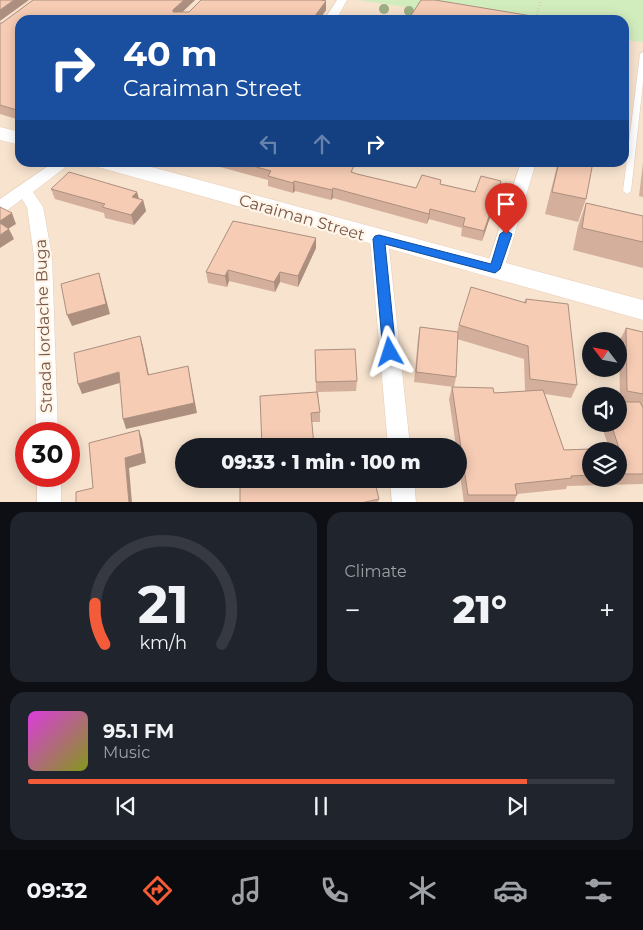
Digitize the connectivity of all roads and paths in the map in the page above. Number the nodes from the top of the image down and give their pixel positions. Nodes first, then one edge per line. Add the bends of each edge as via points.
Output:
1 (342, 0) edge
2 (541, 0) edge
3 (333, 15) edge
4 (536, 15) edge
5 (643, 54) edge
6 (640, 100) edge
7 (629, 130) edge
8 (633, 130) junction
9 (0, 133) edge
10 (15, 138) edge
11 (58, 167) edge
12 (124, 167) edge
13 (527, 167) edge
14 (627, 191) dead end
15 (25, 192) junction
16 (0, 207) edge
17 (379, 239) junction
18 (495, 269) junction
19 (643, 310) edge
20 (47, 422) edge
21 (398, 438) edge
22 (48, 487) edge
23 (403, 488) edge
24 (49, 502) edge
25 (404, 502) edge

1 - 3 street
2 - 4 path
5 - 6 lane
6 - 8 lane
7 - 8 lane
8 - 14 lane
9 - 10 main road
11 - 15 street
12 - 17 main road, Caraiman Street
13 - 18 street
15 - 16 street
15 - 20 street, Strada Iordache Buga via 35,207 43,256
17 - 18 main road, Caraiman Street
17 - 21 street
18 - 19 main road, Caraiman Street
22 - 24 street
23 - 25 street

